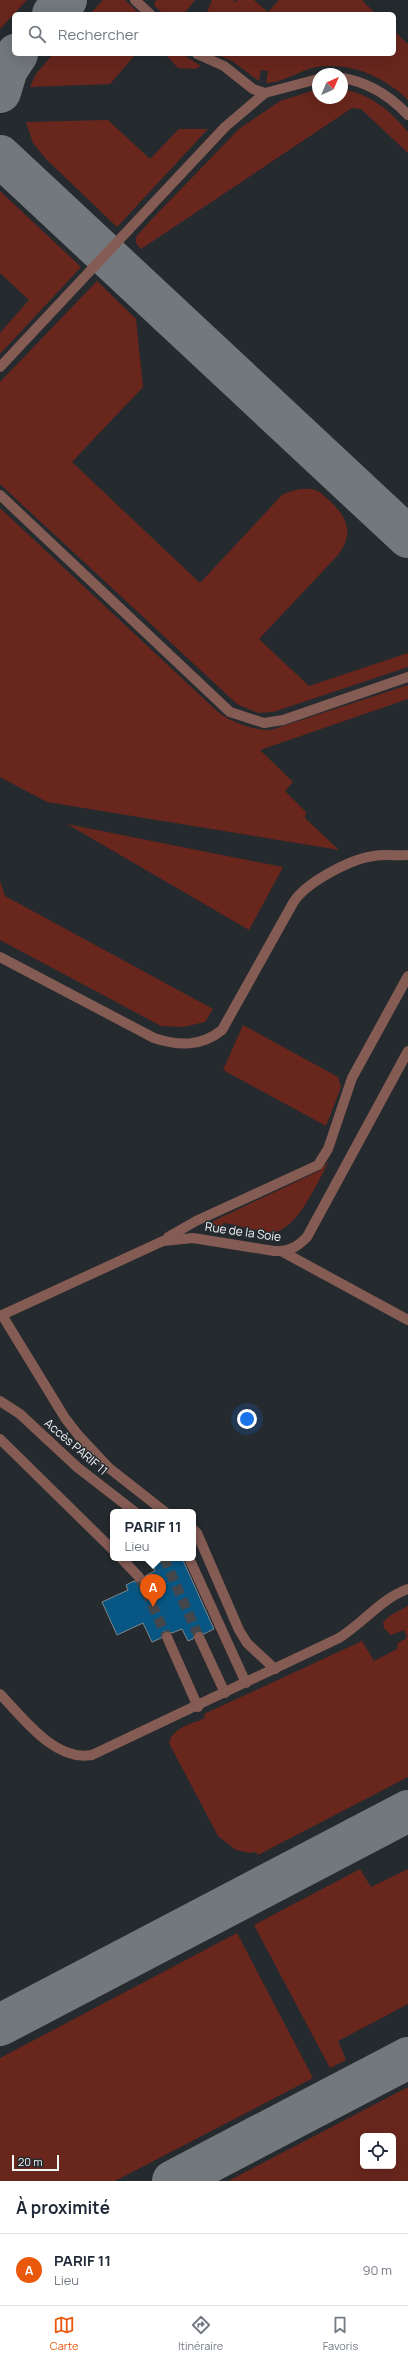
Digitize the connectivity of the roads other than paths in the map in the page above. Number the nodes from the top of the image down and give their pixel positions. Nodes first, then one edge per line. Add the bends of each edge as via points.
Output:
1 (135, 0) edge
2 (148, 12) edge
3 (202, 56) edge
4 (348, 79) edge
5 (312, 81) edge
6 (265, 93) junction
7 (408, 115) edge
8 (0, 367) edge
9 (0, 495) edge
10 (408, 677) edge
11 (408, 855) edge
12 (0, 957) edge
13 (408, 976) edge
14 (408, 1051) edge
15 (163, 1241) junction
16 (283, 1252) junction
17 (1, 1315) edge
18 (408, 1320) edge
19 (0, 1401) edge
20 (0, 1439) edge
21 (123, 1480) junction
22 (108, 1491) junction
23 (131, 1509) edge
24 (162, 1509) edge
25 (196, 1532) edge
26 (110, 1547) edge
27 (124, 1561) edge
28 (190, 1561) edge
29 (139, 1577) tunnel mouth
30 (408, 1589) edge
31 (167, 1637) tunnel mouth
32 (199, 1637) tunnel mouth
33 (275, 1669) junction
34 (246, 1684) junction
35 (225, 1693) junction
36 (0, 1694) edge
37 (198, 1707) junction

1 - 2 street
3 - 6 street via 224,66 253,89
4 - 7 street via 378,90
5 - 6 street
6 - 8 street via 225,127
9 - 10 street via 230,712 264,723 283,720
11 - 12 street via 374,856 350,863 306,887 293,903 222,1030 212,1038 192,1044 171,1044 154,1038
13 - 15 street via 352,1078 328,1149 318,1165 196,1221
14 - 16 street, Rue de la Soie via 307,1237 296,1247
15 - 16 street, Rue de la Soie via 193,1238
15 - 17 street, Rue de la Soie
16 - 18 street
17 - 21 street via 65,1418
19 - 22 street, Accès PARIF 11 via 20,1414 76,1467
20 - 26 street
21 - 22 street
21 - 24 street
22 - 23 street, Accès PARIF 11
25 - 33 street via 239,1630 247,1643
27 - 29 street
28 - 34 street
30 - 33 street via 391,1596 339,1638
31 - 37 street
32 - 35 street
33 - 34 street
34 - 35 street
35 - 37 street
36 - 37 street via 49,1743 62,1752 75,1756 99,1754

